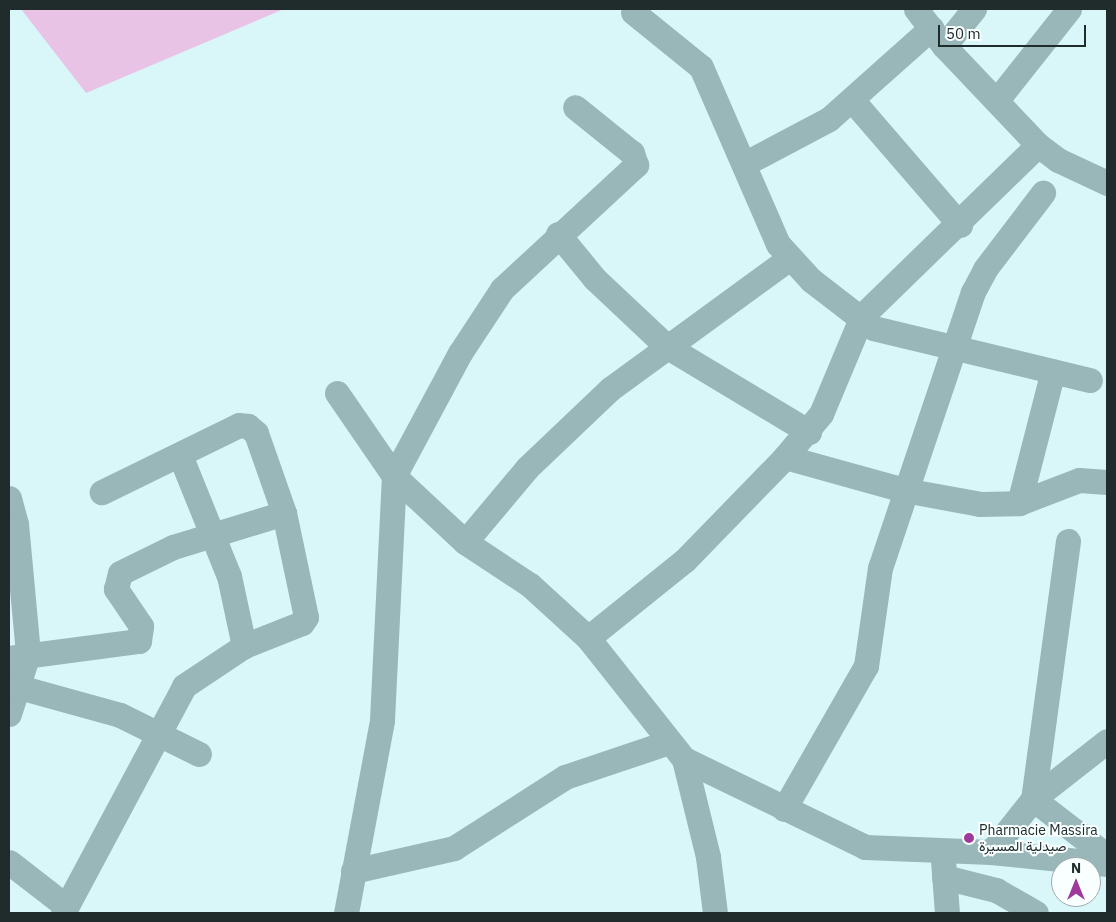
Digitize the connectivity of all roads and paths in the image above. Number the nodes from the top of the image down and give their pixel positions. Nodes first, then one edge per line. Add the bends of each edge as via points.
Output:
1 (974, 9) edge
2 (1068, 9) edge
3 (632, 12) dead end
4 (930, 28) edge
5 (997, 100) junction
6 (853, 101) junction
7 (575, 107) dead end
8 (1038, 144) junction
9 (744, 164) junction
10 (1107, 183) edge
11 (1044, 193) dead end
12 (960, 225) junction
13 (558, 234) junction
14 (788, 259) junction
15 (862, 316) junction
16 (666, 346) junction
17 (953, 347) junction
18 (1052, 371) junction
19 (1090, 380) dead end
20 (337, 393) dead end
21 (809, 432) junction
22 (180, 455) junction
23 (785, 457) junction
24 (394, 476) junction
25 (1107, 482) edge
26 (904, 490) junction
27 (102, 492) dead end
28 (1019, 503) junction
29 (10, 506) edge
30 (284, 513) junction
31 (215, 536) junction
32 (1068, 541) dead end
33 (465, 542) junction
34 (14, 586) edge
35 (588, 638) junction
36 (244, 646) junction
37 (18, 656) edge
38 (19, 687) junction
39 (9, 714) edge
40 (160, 735) junction
41 (1107, 741) edge
42 (676, 750) junction
43 (199, 754) dead end
44 (1033, 799) junction
45 (784, 809) junction
46 (942, 852) junction
47 (991, 852) junction
48 (1107, 856) edge
49 (9, 862) edge
50 (1107, 864) edge
51 (353, 871) junction
52 (944, 877) junction
53 (65, 910) edge
54 (346, 913) edge
55 (715, 913) edge
56 (947, 913) edge
57 (1036, 913) edge

1 - 4 street
2 - 5 street
3 - 9 street via 695,59
4 - 5 street
4 - 6 street
5 - 8 street
6 - 9 street via 803,135
6 - 12 street
7 - 13 street via 632,153 636,165
8 - 10 street via 1058,160
8 - 12 street
9 - 14 street via 759,206
11 - 17 street via 985,269
12 - 15 street
13 - 16 street via 595,279
13 - 24 street via 502,289 480,319
14 - 15 street
14 - 16 street
15 - 17 street via 873,328
15 - 21 street via 843,370
16 - 21 street
16 - 33 street via 562,433
17 - 18 street
17 - 26 street
18 - 19 street
18 - 28 street
20 - 24 street
21 - 23 street
22 - 27 street
22 - 30 street via 239,426 248,426 256,433
22 - 31 street
23 - 26 street
23 - 35 street via 685,560
24 - 33 street
24 - 51 street via 382,720 376,772
25 - 28 street via 1070,482
26 - 28 street via 980,504
26 - 45 street via 880,568 866,666
29 - 34 street
30 - 31 street
30 - 36 street via 306,616 302,623
31 - 36 street via 229,576
31 - 37 street via 173,547 120,573 116,589 141,626 139,641
32 - 44 street
33 - 35 street via 530,585
34 - 37 street
35 - 42 street
36 - 40 street via 184,686
37 - 38 street
38 - 39 street
38 - 40 street via 88,704
40 - 43 street
40 - 53 street
41 - 44 street
42 - 45 street
42 - 51 street via 566,777 454,848
42 - 55 street via 708,857
44 - 47 street
44 - 48 street
45 - 46 street via 865,847
46 - 47 street
46 - 52 street
47 - 50 street
49 - 53 street
51 - 54 street
52 - 56 street
52 - 57 street via 996,890

